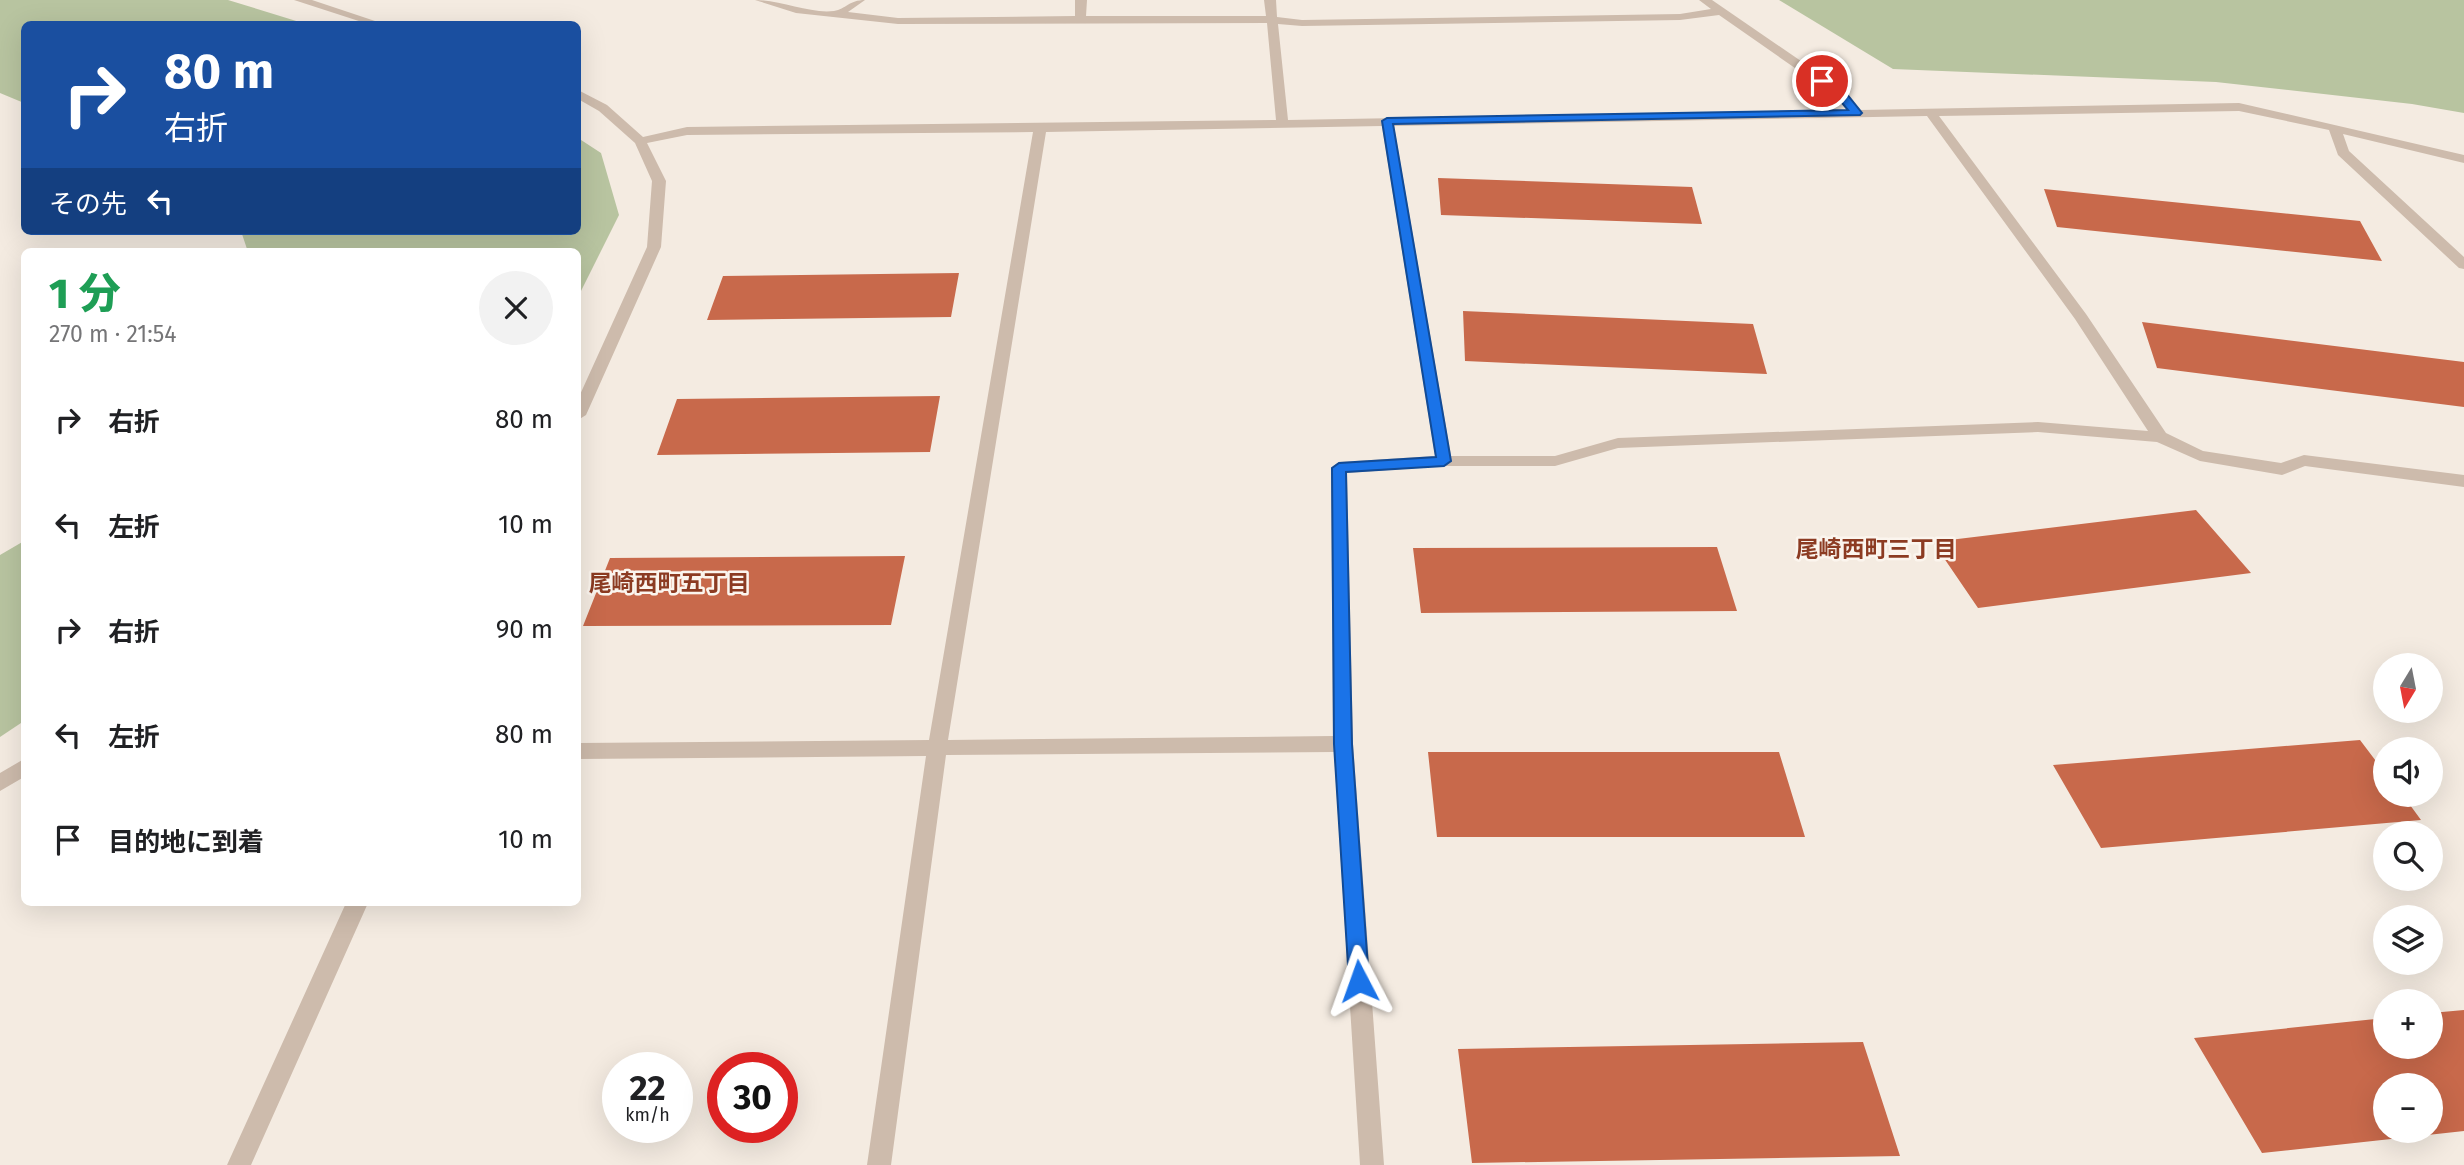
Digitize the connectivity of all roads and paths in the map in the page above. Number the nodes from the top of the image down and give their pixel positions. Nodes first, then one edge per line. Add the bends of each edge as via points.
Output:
1 (300, 0) edge
2 (761, 0) edge
3 (859, 0) edge
4 (1081, 0) edge
5 (1270, 0) edge
6 (1705, 0) edge
7 (1722, 11) junction
8 (835, 16) junction
9 (1080, 19) junction
10 (1272, 20) junction
11 (368, 21) edge
12 (581, 96) edge
13 (1930, 112) junction
14 (1856, 113) junction
15 (1387, 121) junction
16 (1282, 123) junction
17 (1040, 128) junction
18 (2335, 130) junction
19 (640, 141) junction
20 (2464, 159) edge
21 (2464, 265) edge
22 (581, 408) edge
23 (2160, 437) junction
24 (1444, 461) junction
25 (2464, 481) edge
26 (1343, 744) junction
27 (937, 747) junction
28 (581, 751) edge
29 (21, 769) edge
30 (0, 783) edge
31 (356, 906) edge
32 (239, 1165) edge
33 (879, 1165) edge
34 (1372, 1165) edge

1 - 11 street
2 - 8 street
3 - 8 street
4 - 9 street
5 - 10 street
6 - 7 street
7 - 10 street via 1680,17
7 - 14 street via 1842,95
8 - 9 street via 898,21
9 - 10 street
10 - 16 street
12 - 19 street via 603,108
13 - 14 street
13 - 18 street via 2239,107 2280,113
13 - 23 street via 2081,317
14 - 15 street
15 - 16 street
15 - 24 street
16 - 17 street
17 - 19 street via 687,131
17 - 27 street
18 - 20 street
18 - 21 street via 2343,152
19 - 22 street via 659,181 654,247
23 - 24 street via 2038,427 1941,430 1618,443 1555,461
23 - 25 street via 2200,456 2282,469 2304,460
24 - 26 street via 1339,468
26 - 27 street
26 - 34 street
27 - 28 street
27 - 33 street
29 - 30 street
31 - 32 street

